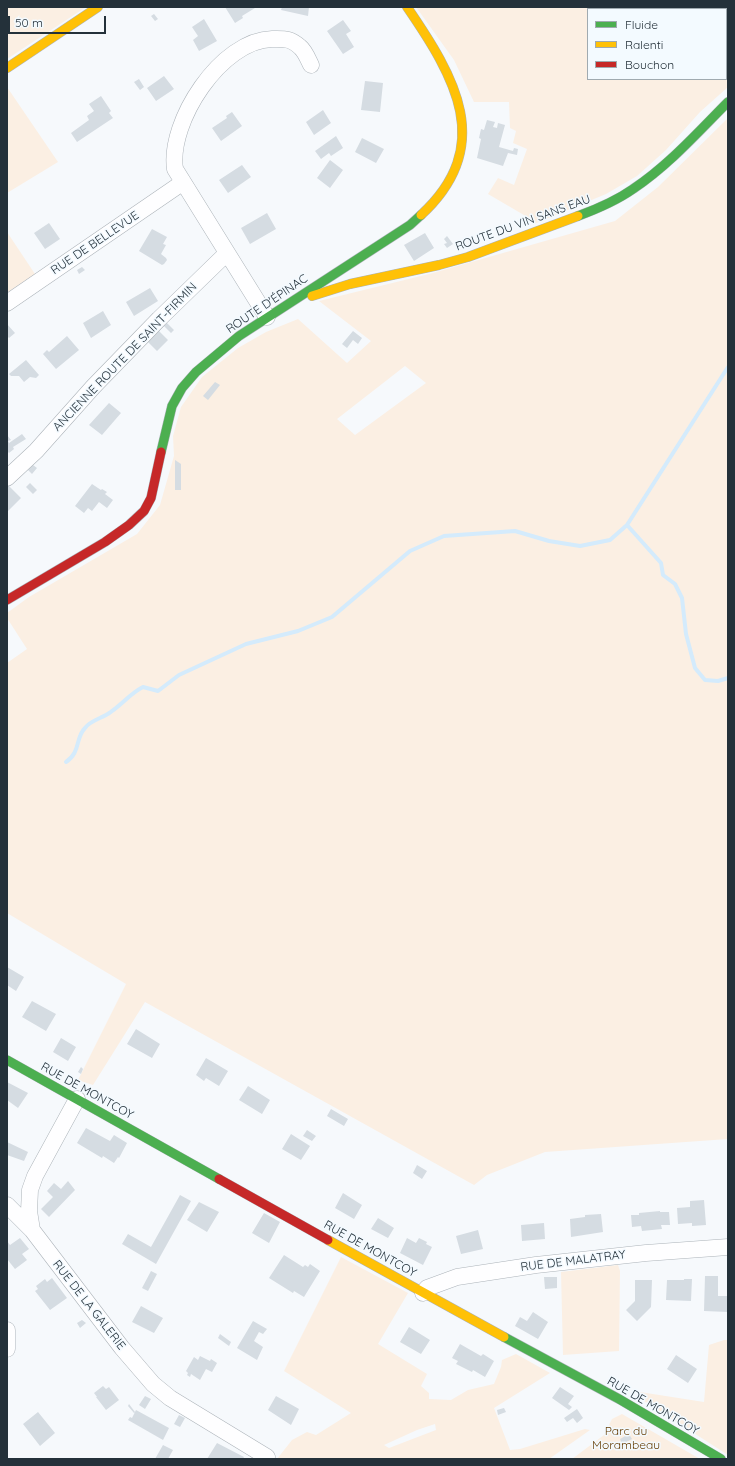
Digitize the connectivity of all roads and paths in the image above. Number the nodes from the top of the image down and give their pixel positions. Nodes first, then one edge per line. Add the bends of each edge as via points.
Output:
1 (98, 7) edge
2 (407, 7) edge
3 (311, 65) dead end
4 (7, 68) edge
5 (728, 102) edge
6 (182, 183) junction
7 (227, 253) junction
8 (291, 301) junction
9 (7, 303) edge
10 (267, 318) junction
11 (7, 478) edge
12 (7, 600) edge
13 (7, 1060) edge
14 (77, 1099) junction
15 (7, 1205) edge
16 (32, 1230) junction
17 (728, 1247) edge
18 (423, 1293) junction
19 (7, 1330) edge
20 (7, 1349) edge
21 (268, 1456) dead end
22 (721, 1459) edge

1 - 4 street
2 - 8 street, ROUTE D'ÉPINAC via 444,63 457,92 462,133 458,160 448,183 431,206 410,225
3 - 6 street via 301,48 287,38 263,39 234,52 218,66 198,93 183,121 175,144 175,169
5 - 8 street, ROUTE DU VIN SANS EAU via 652,175 603,206 468,257 350,284
6 - 7 street
6 - 9 street, RUE DE BELLEVUE
7 - 10 street
7 - 11 street, ANCIENNE ROUTE DE SAINT-FIRMIN via 159,319 36,451
8 - 10 street, ROUTE D'ÉPINAC
10 - 12 street, ROUTE D'ÉPINAC via 211,358 182,388 172,406 151,498 144,511 105,542
13 - 14 street, RUE DE MONTCOY
14 - 16 street, RUE DE LA GALERIE via 30,1190 29,1211
14 - 18 street, RUE DE MONTCOY
15 - 16 street
16 - 21 street, RUE DE LA GALERIE via 122,1348 153,1384 170,1398
17 - 18 street, RUE DE MALATRAY via 536,1265 457,1277 427,1288
18 - 22 street, RUE DE MONTCOY via 623,1402
19 - 20 street

